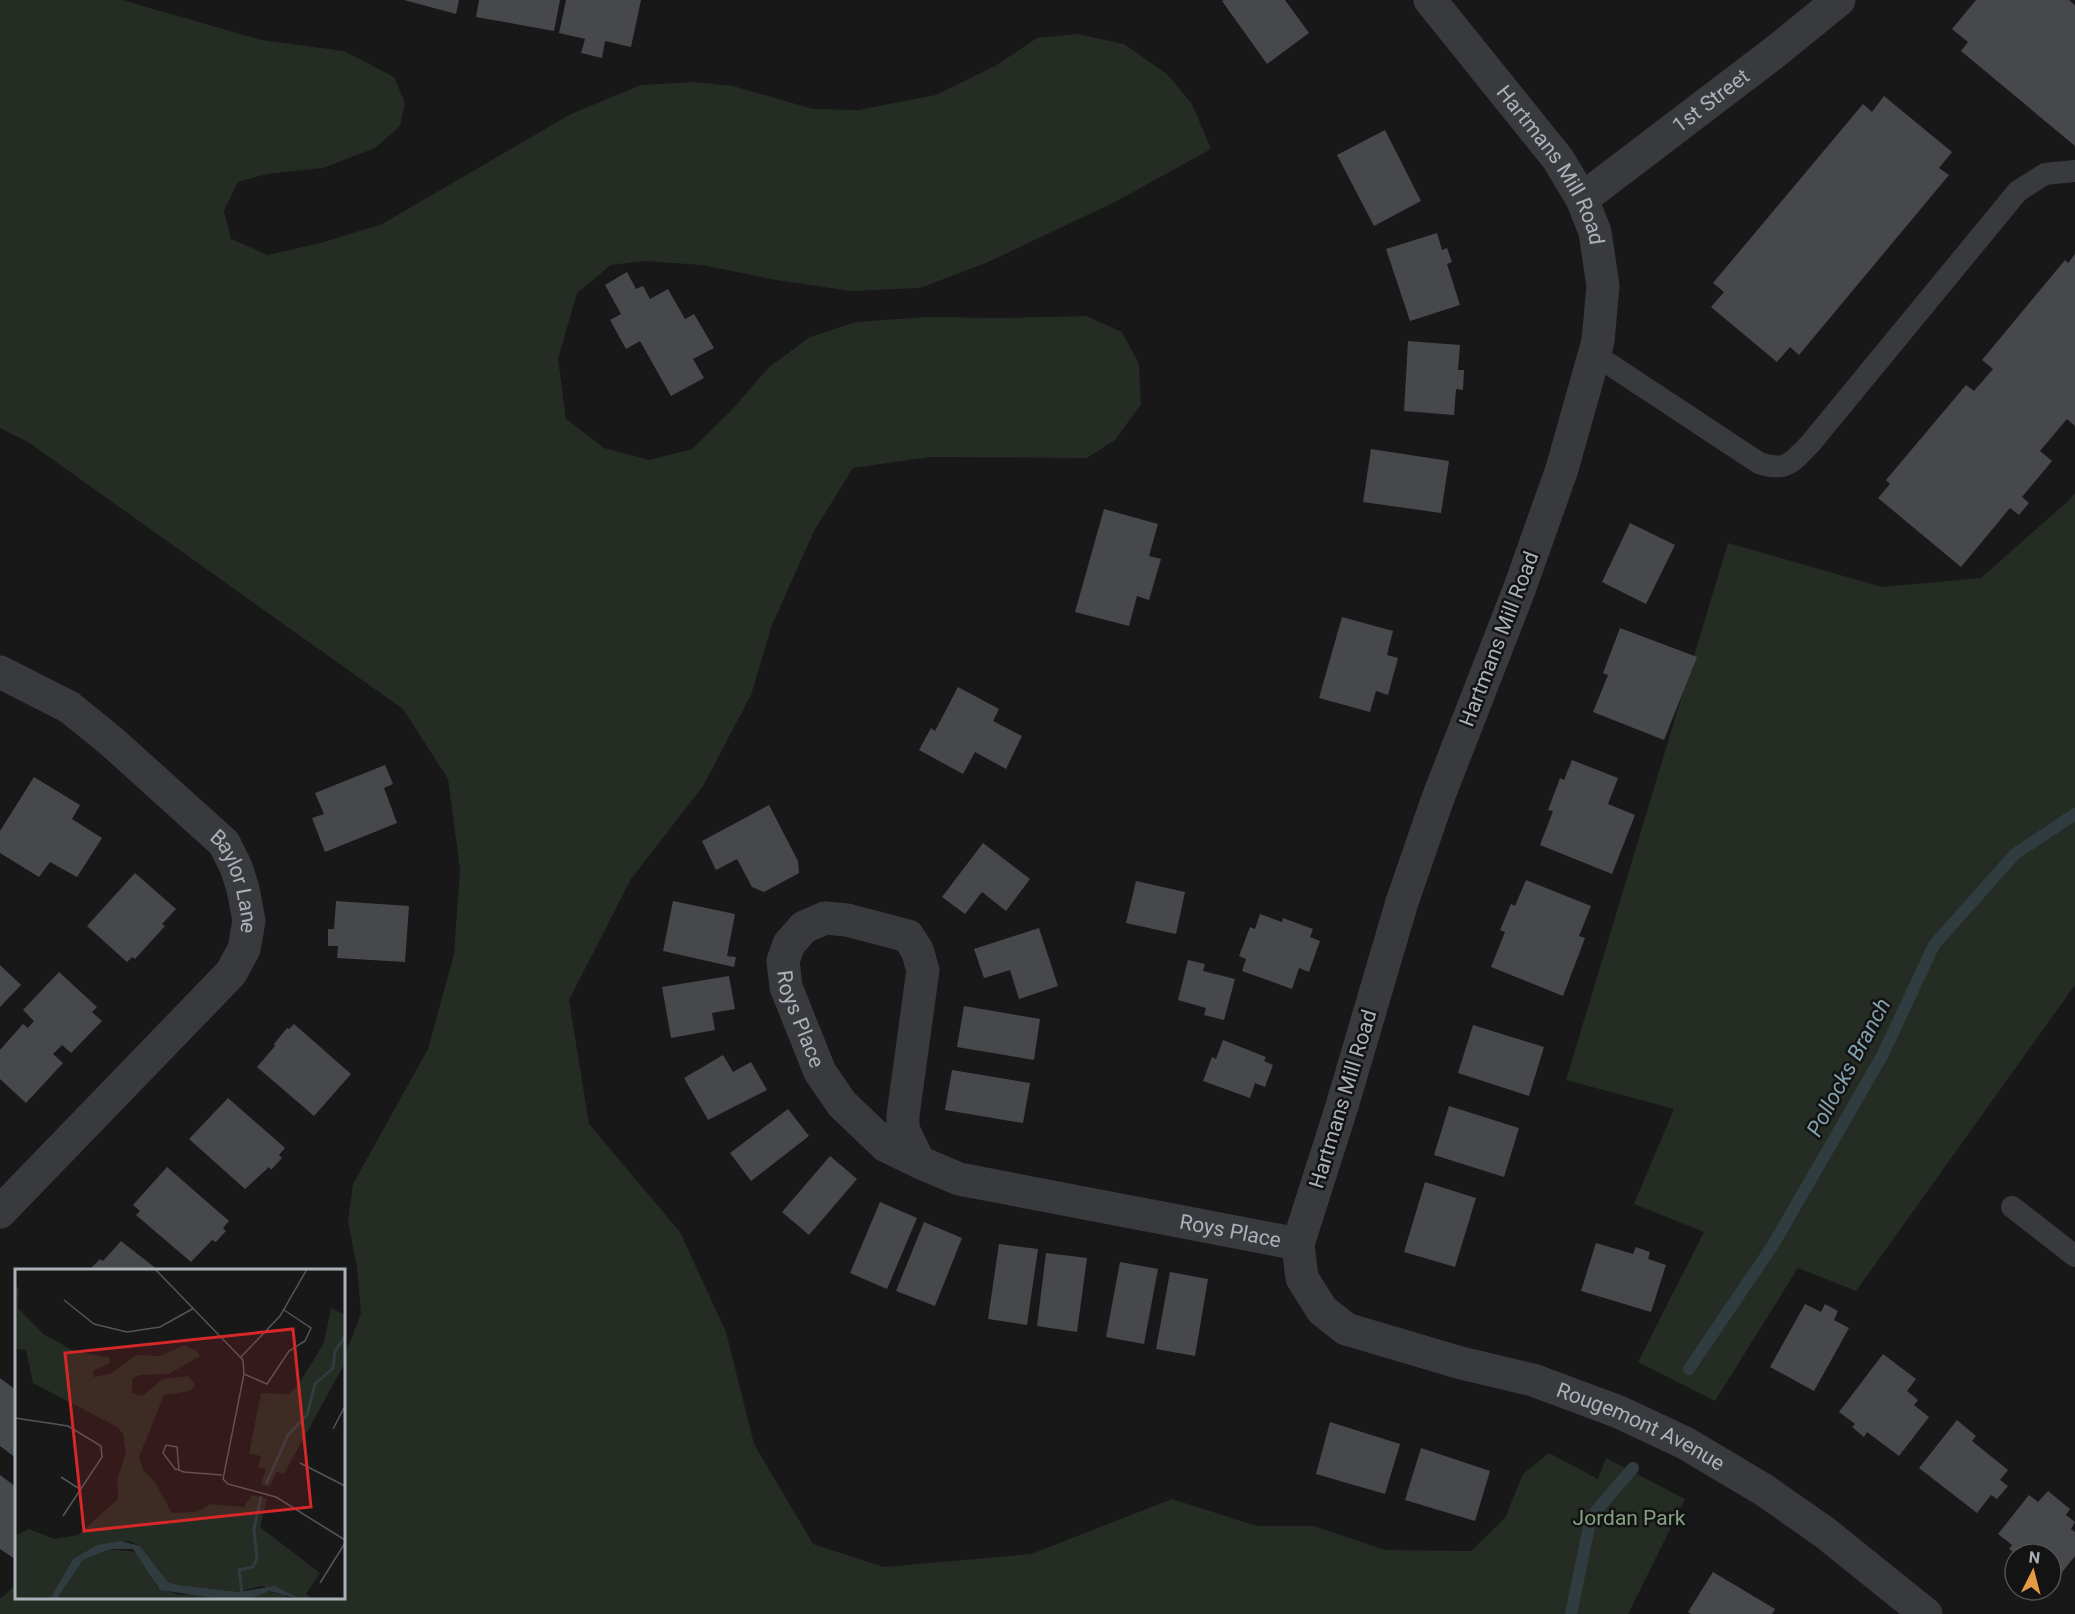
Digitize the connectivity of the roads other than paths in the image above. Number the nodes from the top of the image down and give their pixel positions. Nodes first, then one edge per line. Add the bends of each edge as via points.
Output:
1 (1430, 0) edge
2 (1839, 0) edge
3 (2075, 171) edge
4 (1582, 199) junction
5 (1594, 354) junction
6 (0, 672) edge
7 (919, 1162) junction
8 (2012, 1207) dead end
9 (0, 1212) edge
10 (1298, 1244) junction
11 (2075, 1256) edge
12 (1322, 1310) joint
13 (1926, 1614) edge

1 - 4 street, Hartmans Mill Road via 1558,159
2 - 4 street, 1st Street
3 - 5 lane via 2045,174 2018,191 1791,463 1775,468 1759,463
4 - 5 street, Hartmans Mill Road via 1594,232 1603,286
5 - 10 street, Hartmans Mill Road via 1562,469 1402,902
6 - 9 street, Baylor Lane via 69,707 224,843 236,867 249,921 244,949 231,973
7 - 7 street, Roys Place via 903,1129 923,970 917,950 908,936 847,920 825,918 804,927 789,944 783,961 786,987 820,1072 842,1104 886,1146
7 - 10 street, Roys Place via 959,1179
8 - 11 lane
10 - 12 street, Hartmans Mill Road via 1302,1278
12 - 13 street, Rougemont Avenue via 1346,1329 1533,1380 1619,1412 1685,1443 1764,1490 1824,1532

